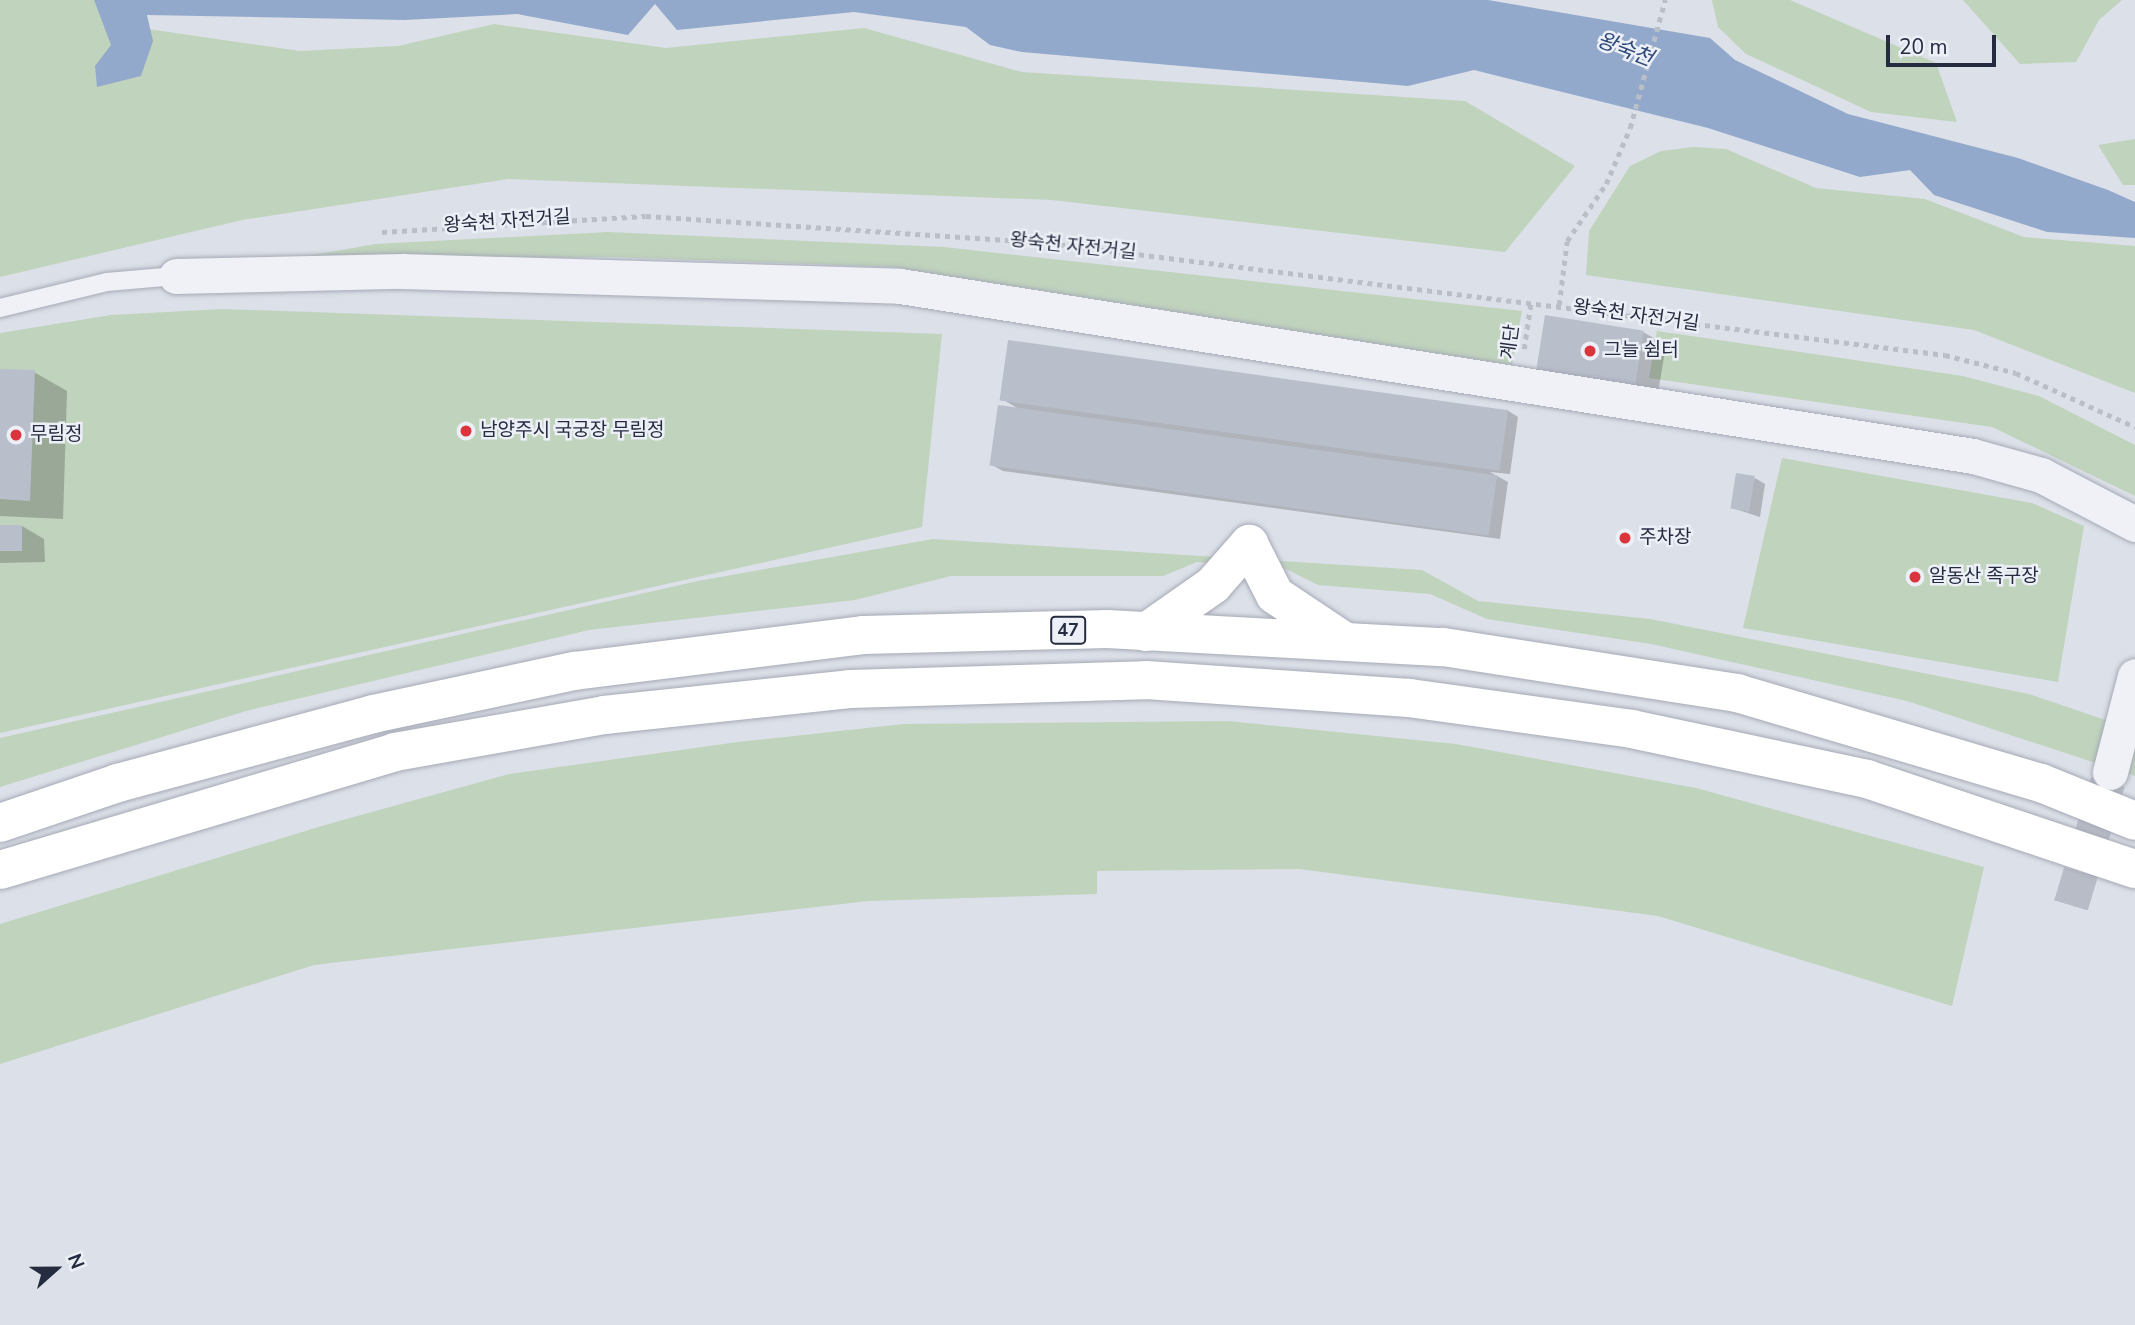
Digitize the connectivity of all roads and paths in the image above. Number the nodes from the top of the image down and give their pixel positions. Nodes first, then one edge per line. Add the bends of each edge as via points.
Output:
1 (1665, 0) edge
2 (376, 233) dead end
3 (176, 276) joint
4 (1531, 301) junction
5 (1559, 306) junction
6 (0, 308) edge
7 (1520, 386) junction
8 (2135, 427) edge
9 (2135, 524) edge
10 (1146, 632) junction
11 (1346, 642) junction
12 (2135, 676) edge
13 (2110, 772) tunnel mouth
14 (2135, 821) edge
15 (0, 823) edge
16 (2135, 869) edge
17 (0, 870) edge

1 - 5 path via 1630,128 1606,184 1567,242
2 - 4 path, 왕숙천 자전거길 via 573,217 771,223 1040,242
3 - 6 lane via 107,282
3 - 7 street via 402,271 901,286
4 - 5 path, 왕숙천 자전거길
4 - 7 path, 계단
5 - 8 path, 왕숙천 자전거길 via 1945,355 2016,373
7 - 9 street via 1973,456 2041,475
10 - 11 highway, 47
10 - 11 highway via 1213,584 1249,544 1275,595
10 - 15 highway, 47 via 863,635 573,671 373,714 117,783
11 - 14 highway, 47 via 1443,647 1737,693 2041,783
12 - 13 street
16 - 17 highway via 1867,779 1632,729 1409,698 1146,680 850,689 604,715 395,752

